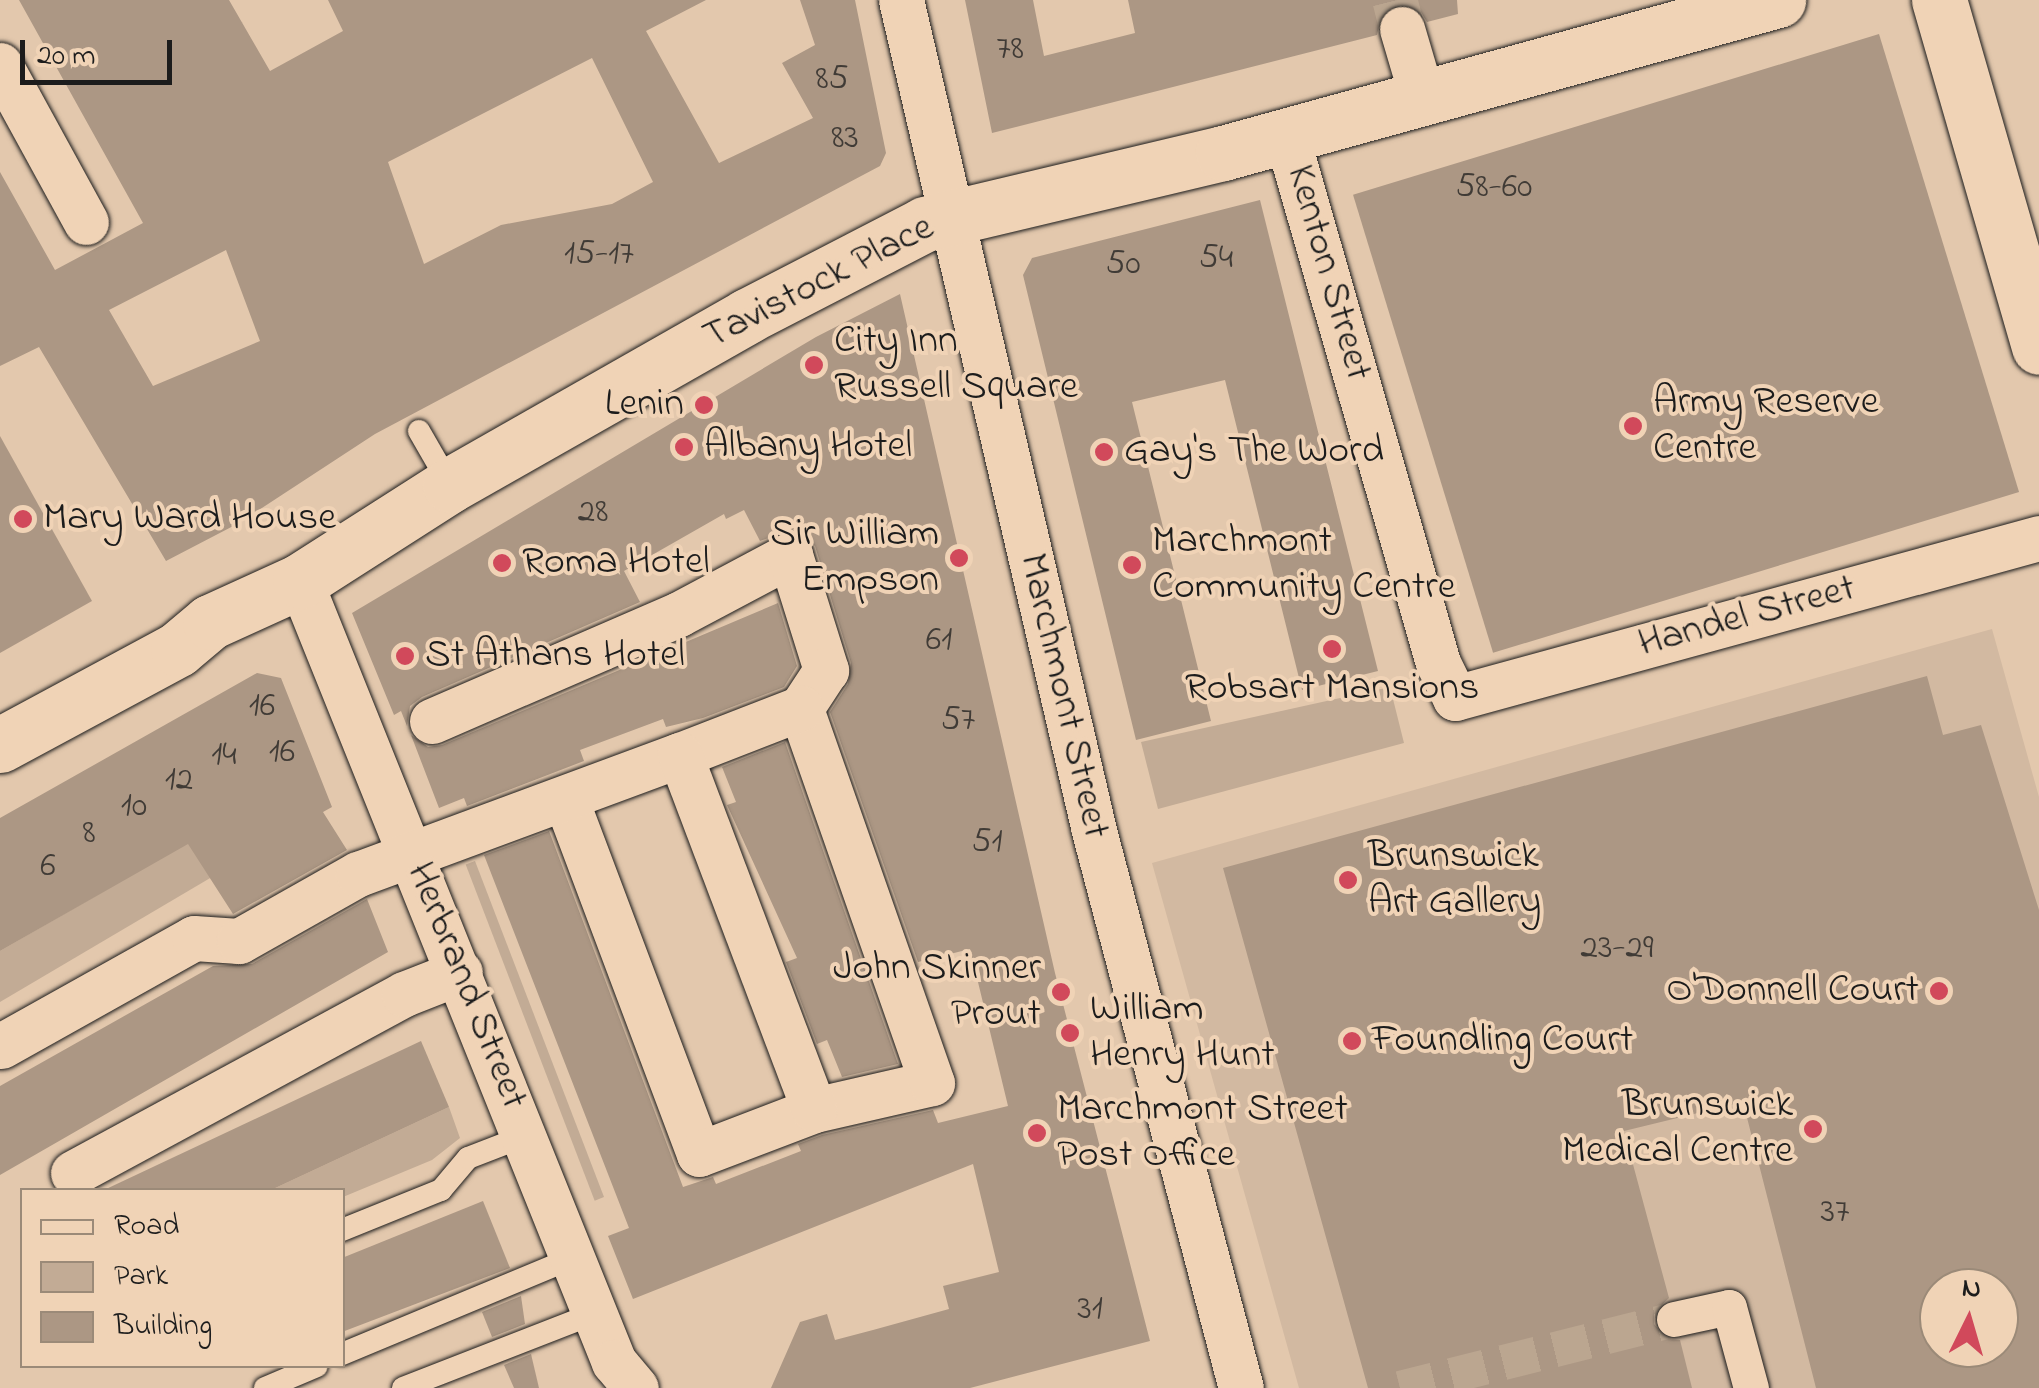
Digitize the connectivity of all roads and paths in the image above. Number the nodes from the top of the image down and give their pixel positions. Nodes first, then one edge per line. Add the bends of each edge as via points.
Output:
1 (901, 0) edge
2 (1778, 0) edge
3 (1939, 0) edge
4 (1402, 29) tunnel mouth
5 (0, 65) edge
6 (1422, 97) junction
7 (1286, 134) junction
8 (952, 215) junction
9 (86, 222) dead end
10 (2039, 347) edge
11 (420, 431) dead end
12 (450, 485) junction
13 (2039, 538) edge
14 (300, 581) junction
15 (1456, 698) joint
16 (800, 708) junction
17 (432, 721) dead end
18 (0, 745) edge
19 (680, 755) junction
20 (566, 800) junction
21 (413, 852) junction
22 (460, 972) junction
23 (1, 1046) edge
24 (814, 1110) junction
25 (525, 1136) junction
26 (73, 1172) dead end
27 (345, 1229) edge
28 (573, 1258) junction
29 (595, 1313) junction
30 (1674, 1320) tunnel mouth
31 (345, 1353) edge
32 (312, 1368) edge
33 (625, 1375) edge
34 (1230, 1386) edge
35 (265, 1388) edge
36 (403, 1388) edge
37 (1751, 1388) edge

1 - 8 street, Marchmont Street
2 - 6 street, Tavistock Place
3 - 10 street
4 - 6 street
5 - 9 street
6 - 7 street, Tavistock Place
7 - 8 street, Tavistock Place
7 - 15 street, Kenton Street via 1438,662
8 - 12 street, Tavistock Place via 866,252
8 - 34 street, Marchmont Street
11 - 12 lane
12 - 14 street, Tavistock Place
13 - 15 street, Handel Street
14 - 18 street, Tavistock Place via 210,622 178,649
14 - 21 street, Herbrand Street
16 - 17 street via 826,670 790,555 679,614
16 - 19 street
16 - 24 street via 932,1083
19 - 20 street
19 - 24 street
20 - 21 street
20 - 24 street via 699,1154
21 - 22 street, Herbrand Street
21 - 23 street via 358,874 239,941 194,938
22 - 25 street, Herbrand Street
22 - 26 street via 404,994
25 - 27 lane via 468,1158 441,1190
25 - 28 street, Herbrand Street
28 - 29 street, Herbrand Street
28 - 31 lane
29 - 33 street, Herbrand Street
29 - 36 lane
30 - 37 street via 1729,1307
32 - 35 lane

